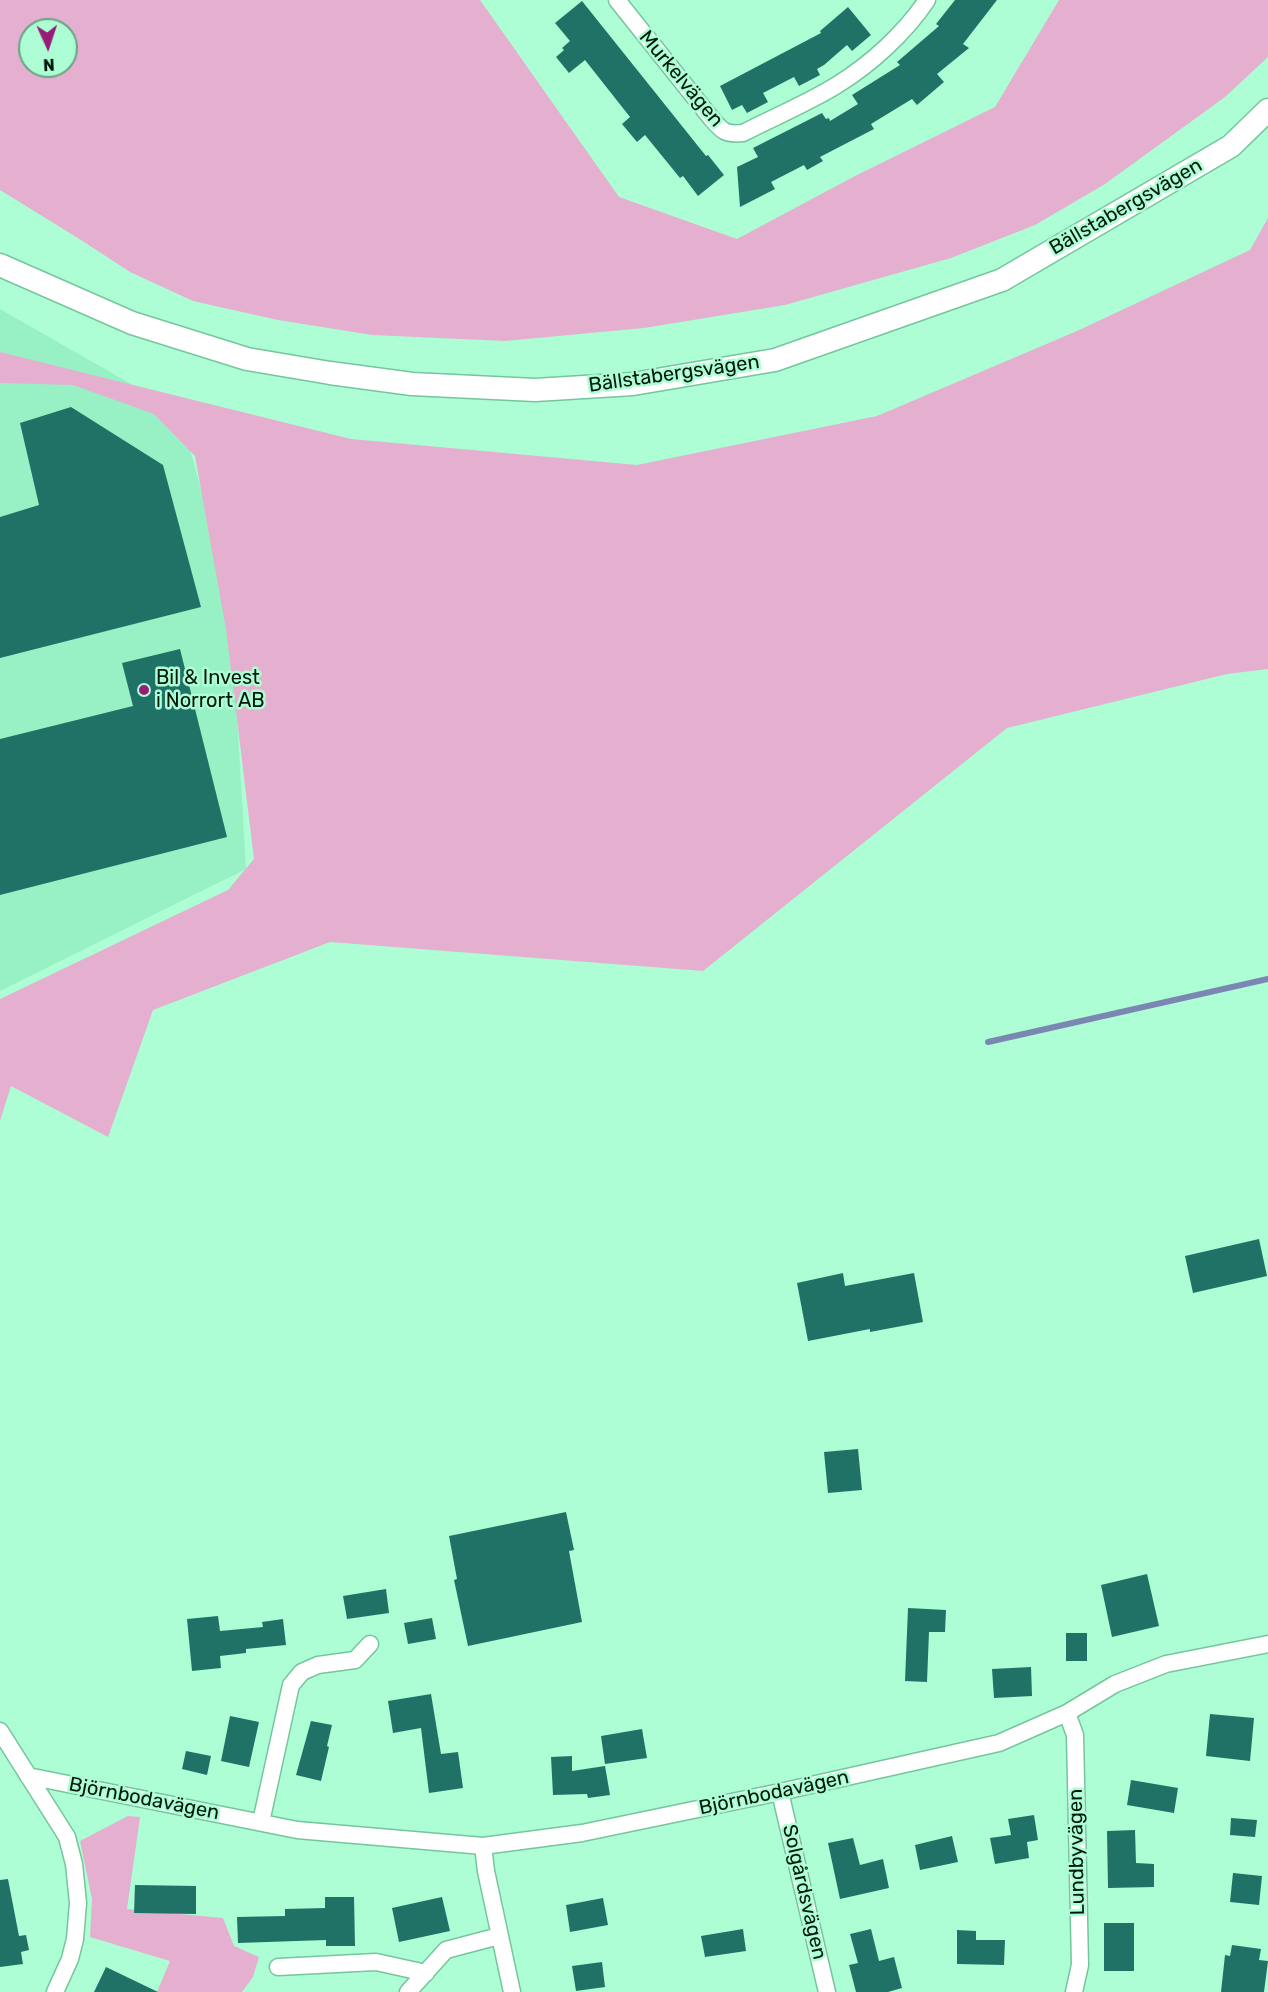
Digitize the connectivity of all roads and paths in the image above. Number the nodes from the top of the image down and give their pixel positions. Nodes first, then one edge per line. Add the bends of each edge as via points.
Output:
1 (617, 0) edge
2 (927, 0) edge
3 (1268, 110) edge
4 (0, 265) edge
5 (370, 1644) dead end
6 (1268, 1644) edge
7 (1067, 1713) junction
8 (0, 1731) edge
9 (27, 1776) junction
10 (780, 1792) junction
11 (261, 1822) junction
12 (483, 1846) junction
13 (499, 1936) junction
14 (278, 1967) dead end
15 (426, 1973) junction
16 (55, 1992) edge
17 (408, 1992) edge
18 (512, 1992) edge
19 (827, 1992) edge
20 (1074, 1992) edge

1 - 2 street, Murkelvägen via 711,118 731,134 743,133 837,85 872,60
3 - 4 street, Bällstabergsvägen via 1231,146 1002,280 775,360 633,384 535,390 412,384 247,359 132,323
5 - 11 street via 355,1660 318,1665 302,1672 291,1685
6 - 7 street, Björnbodavägen via 1166,1664 1115,1684
7 - 10 street, Björnbodavägen via 999,1743
7 - 20 street, Lundbyvägen via 1075,1735 1080,1965
8 - 9 street
9 - 11 street, Björnbodavägen
9 - 16 street via 67,1837 74,1864 78,1903 75,1939
10 - 12 street, Björnbodavägen via 582,1833
10 - 19 street, Solgårdsvägen
11 - 12 street, Björnbodavägen via 297,1830
12 - 13 street
13 - 15 street via 446,1950
13 - 18 street
14 - 15 street via 376,1962
15 - 17 street

